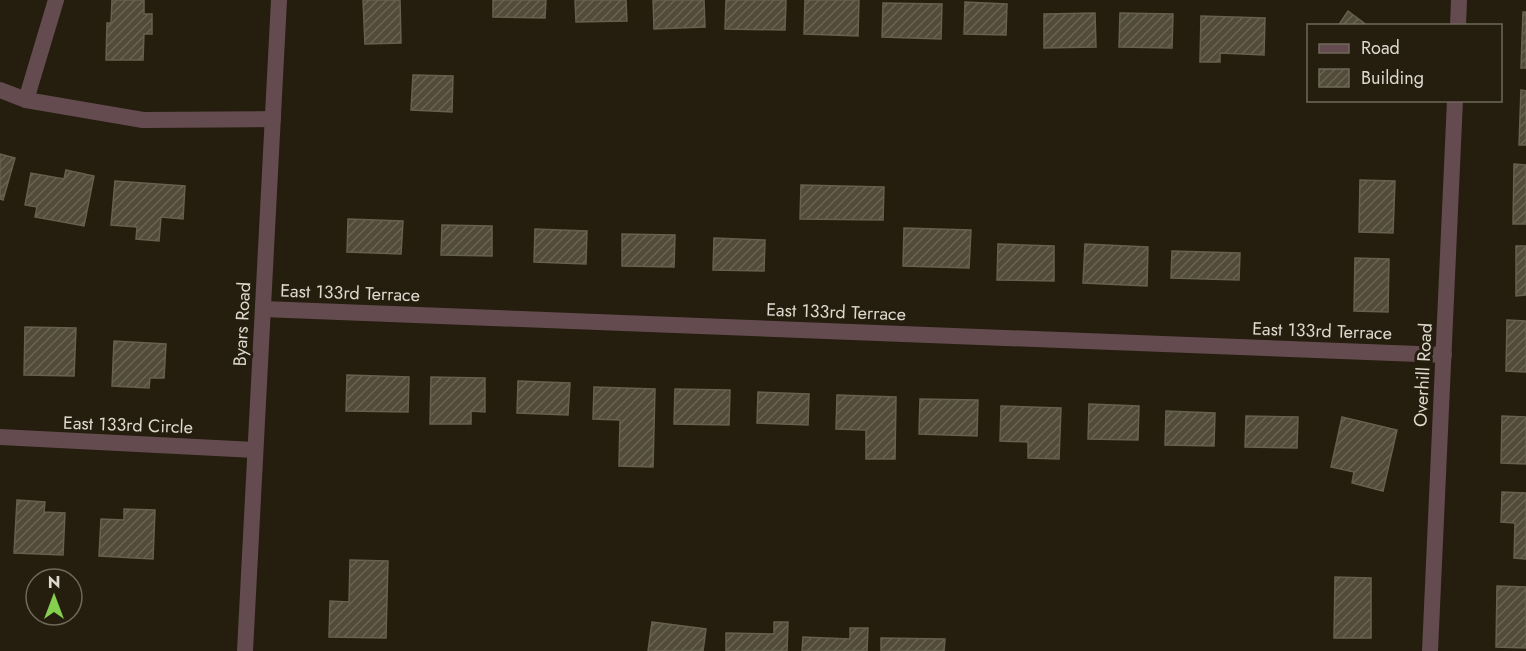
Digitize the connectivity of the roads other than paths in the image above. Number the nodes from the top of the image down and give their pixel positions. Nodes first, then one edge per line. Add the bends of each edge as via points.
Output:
1 (56, 0) edge
2 (279, 0) edge
3 (1459, 0) edge
4 (1458, 24) edge
5 (0, 90) edge
6 (26, 100) junction
7 (1455, 102) edge
8 (273, 119) junction
9 (263, 309) junction
10 (1444, 355) junction
11 (0, 437) edge
12 (255, 450) junction
13 (245, 651) edge
14 (1430, 651) edge

1 - 6 street
2 - 8 street, Byars Road
3 - 4 street
5 - 6 street
6 - 8 street via 142,120
7 - 10 street, Overhill Road
8 - 9 street, Byars Road
9 - 10 street, East 133rd Terrace
9 - 12 street, Byars Road
10 - 14 street, Overhill Road
11 - 12 street, East 133rd Circle
12 - 13 street, Byars Road

